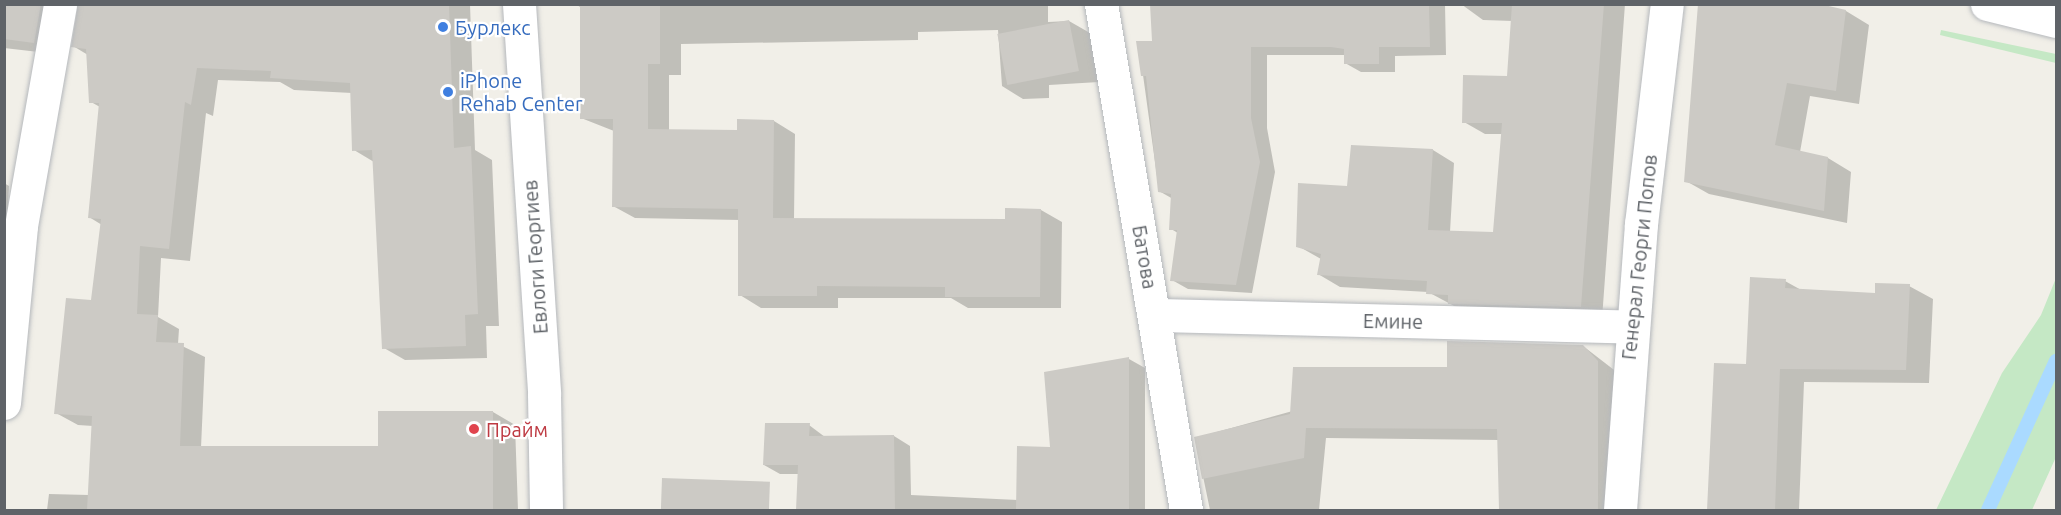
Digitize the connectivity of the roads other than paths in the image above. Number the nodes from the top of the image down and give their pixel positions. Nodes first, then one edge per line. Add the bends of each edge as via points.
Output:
1 (60, 4) edge
2 (519, 4) edge
3 (1101, 4) edge
4 (1667, 4) edge
5 (1987, 4) edge
6 (2056, 21) edge
7 (13, 226) edge
8 (1155, 315) junction
9 (1631, 327) junction
10 (4, 404) edge
11 (546, 510) edge
12 (1186, 510) edge
13 (1620, 510) edge

1 - 7 street
2 - 11 street, Евлоги Георгиев
3 - 8 street, Батова
4 - 9 street, Генерал Георги Попов
5 - 6 street
7 - 10 street
8 - 9 street, Емине
8 - 12 street, Батова
9 - 13 street, Генерал Георги Попов

